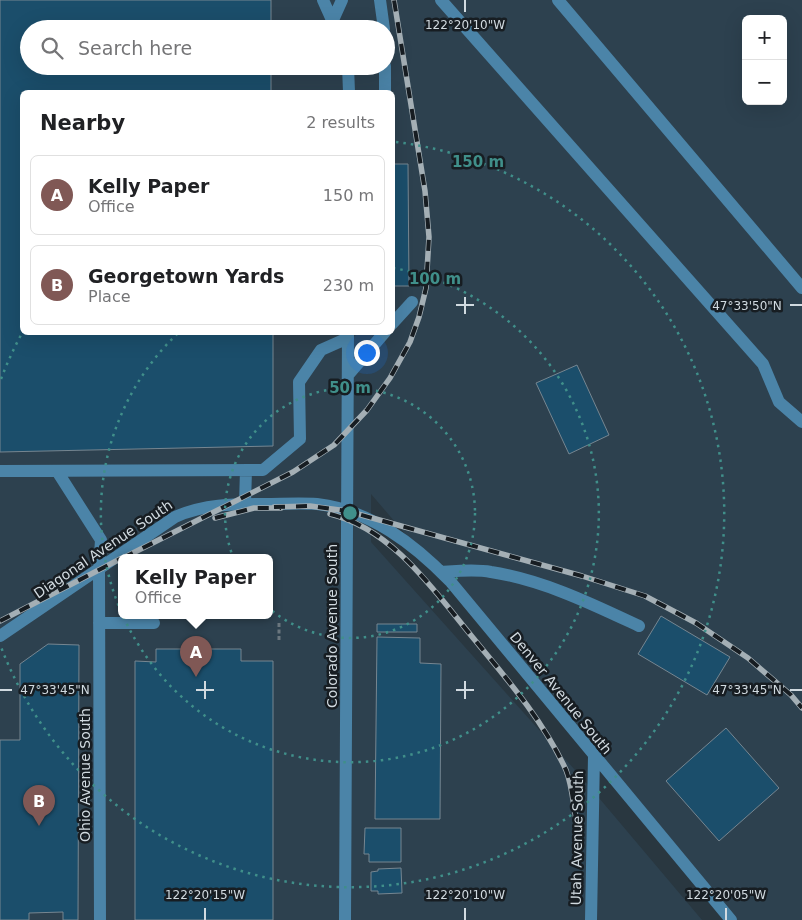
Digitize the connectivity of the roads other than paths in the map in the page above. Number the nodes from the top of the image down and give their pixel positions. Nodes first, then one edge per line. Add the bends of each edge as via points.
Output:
1 (323, 0) edge
2 (342, 0) edge
3 (380, 0) edge
4 (441, 0) edge
5 (558, 0) edge
6 (332, 20) edge
7 (335, 20) edge
8 (383, 20) edge
9 (348, 75) edge
10 (385, 75) edge
11 (349, 90) edge
12 (385, 90) edge
13 (802, 288) edge
14 (412, 302) dead end
15 (395, 321) edge
16 (348, 335) edge
17 (383, 335) edge
18 (348, 375) junction
19 (802, 422) edge
20 (246, 470) junction
21 (0, 471) edge
22 (57, 471) junction
23 (245, 504) junction
24 (347, 511) junction
25 (122, 554) edge
26 (118, 557) edge
27 (99, 570) junction
28 (441, 572) junction
29 (99, 623) junction
30 (154, 623) dead end
31 (639, 626) dead end
32 (0, 636) edge
33 (594, 756) junction
34 (100, 920) edge
35 (345, 920) edge
36 (591, 920) edge
37 (732, 920) edge

1 - 6 street
2 - 7 street
3 - 8 street
4 - 19 street via 763,364 779,402
5 - 13 street
9 - 11 street
10 - 12 street
14 - 15 street
16 - 18 street, Colorado Avenue South
16 - 20 street via 321,350 299,382 300,439 263,470
17 - 18 street
18 - 24 street, Colorado Avenue South
20 - 22 street
20 - 23 street
21 - 22 street
22 - 27 street, Ohio Avenue South via 101,540
23 - 24 street, Diagonal Avenue South via 318,504
23 - 25 street, Diagonal Avenue South via 193,509 174,517
24 - 28 street, Denver Avenue South via 401,537
24 - 35 street, Colorado Avenue South
26 - 27 street, Diagonal Avenue South
27 - 29 street, Ohio Avenue South
27 - 32 street, Diagonal Avenue South
28 - 31 street via 490,571 526,580 575,597
28 - 33 street, Denver Avenue South
29 - 30 street
29 - 34 street, Ohio Avenue South
33 - 36 street, Utah Avenue South
33 - 37 street, Denver Avenue South

